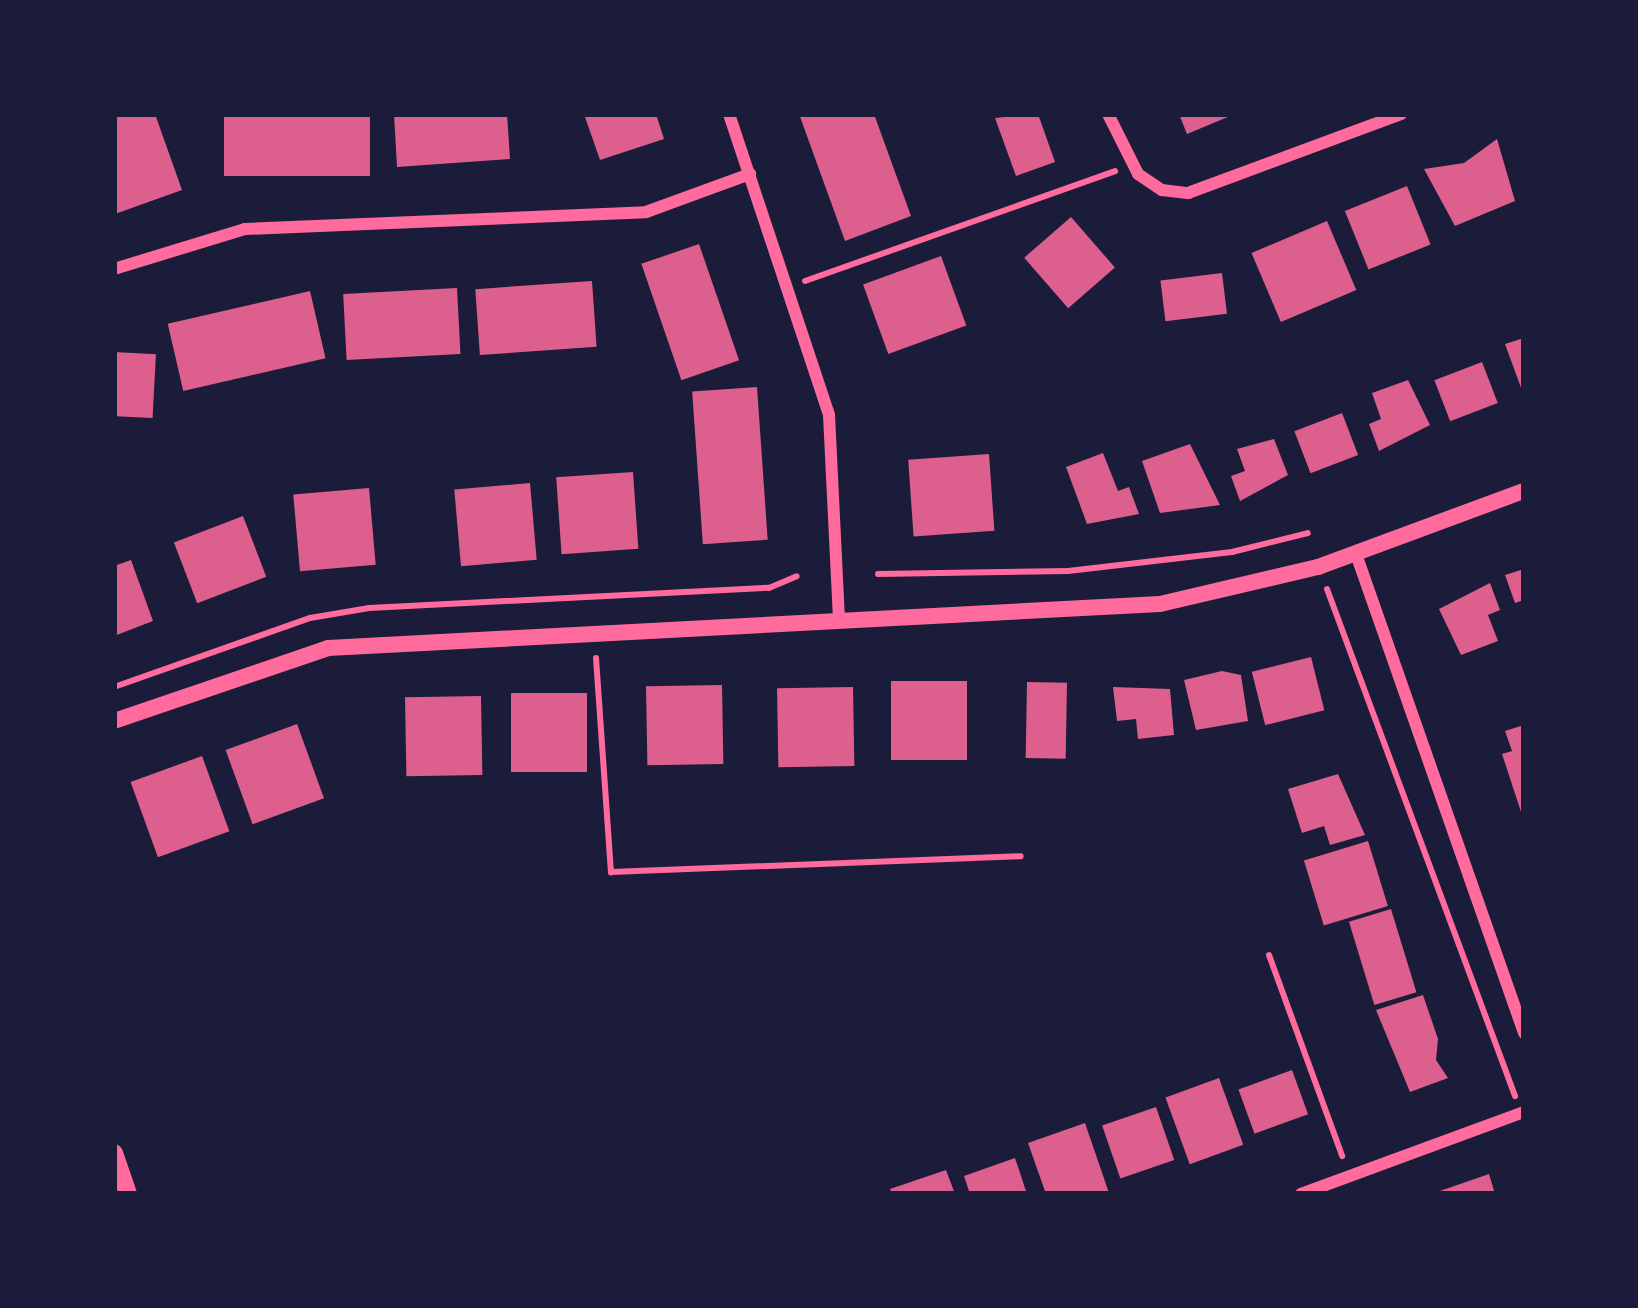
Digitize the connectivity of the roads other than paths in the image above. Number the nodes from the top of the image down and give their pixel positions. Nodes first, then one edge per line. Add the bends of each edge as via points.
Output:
1 (728, 114) edge
2 (1108, 114) edge
3 (1401, 114) edge
4 (750, 174) junction
5 (114, 269) edge
6 (1524, 491) edge
7 (1356, 554) junction
8 (839, 616) junction
9 (114, 722) edge
10 (1524, 1033) edge
11 (1522, 1112) edge
12 (114, 1154) edge
13 (128, 1194) edge
14 (1301, 1194) edge

1 - 4 street
2 - 3 street via 1131,165 1162,190 1188,193
4 - 5 street via 646,212 245,229
4 - 8 street via 829,415
6 - 7 street
7 - 8 street via 1160,604
7 - 10 street
8 - 9 street via 328,648
11 - 14 street
12 - 13 main road

